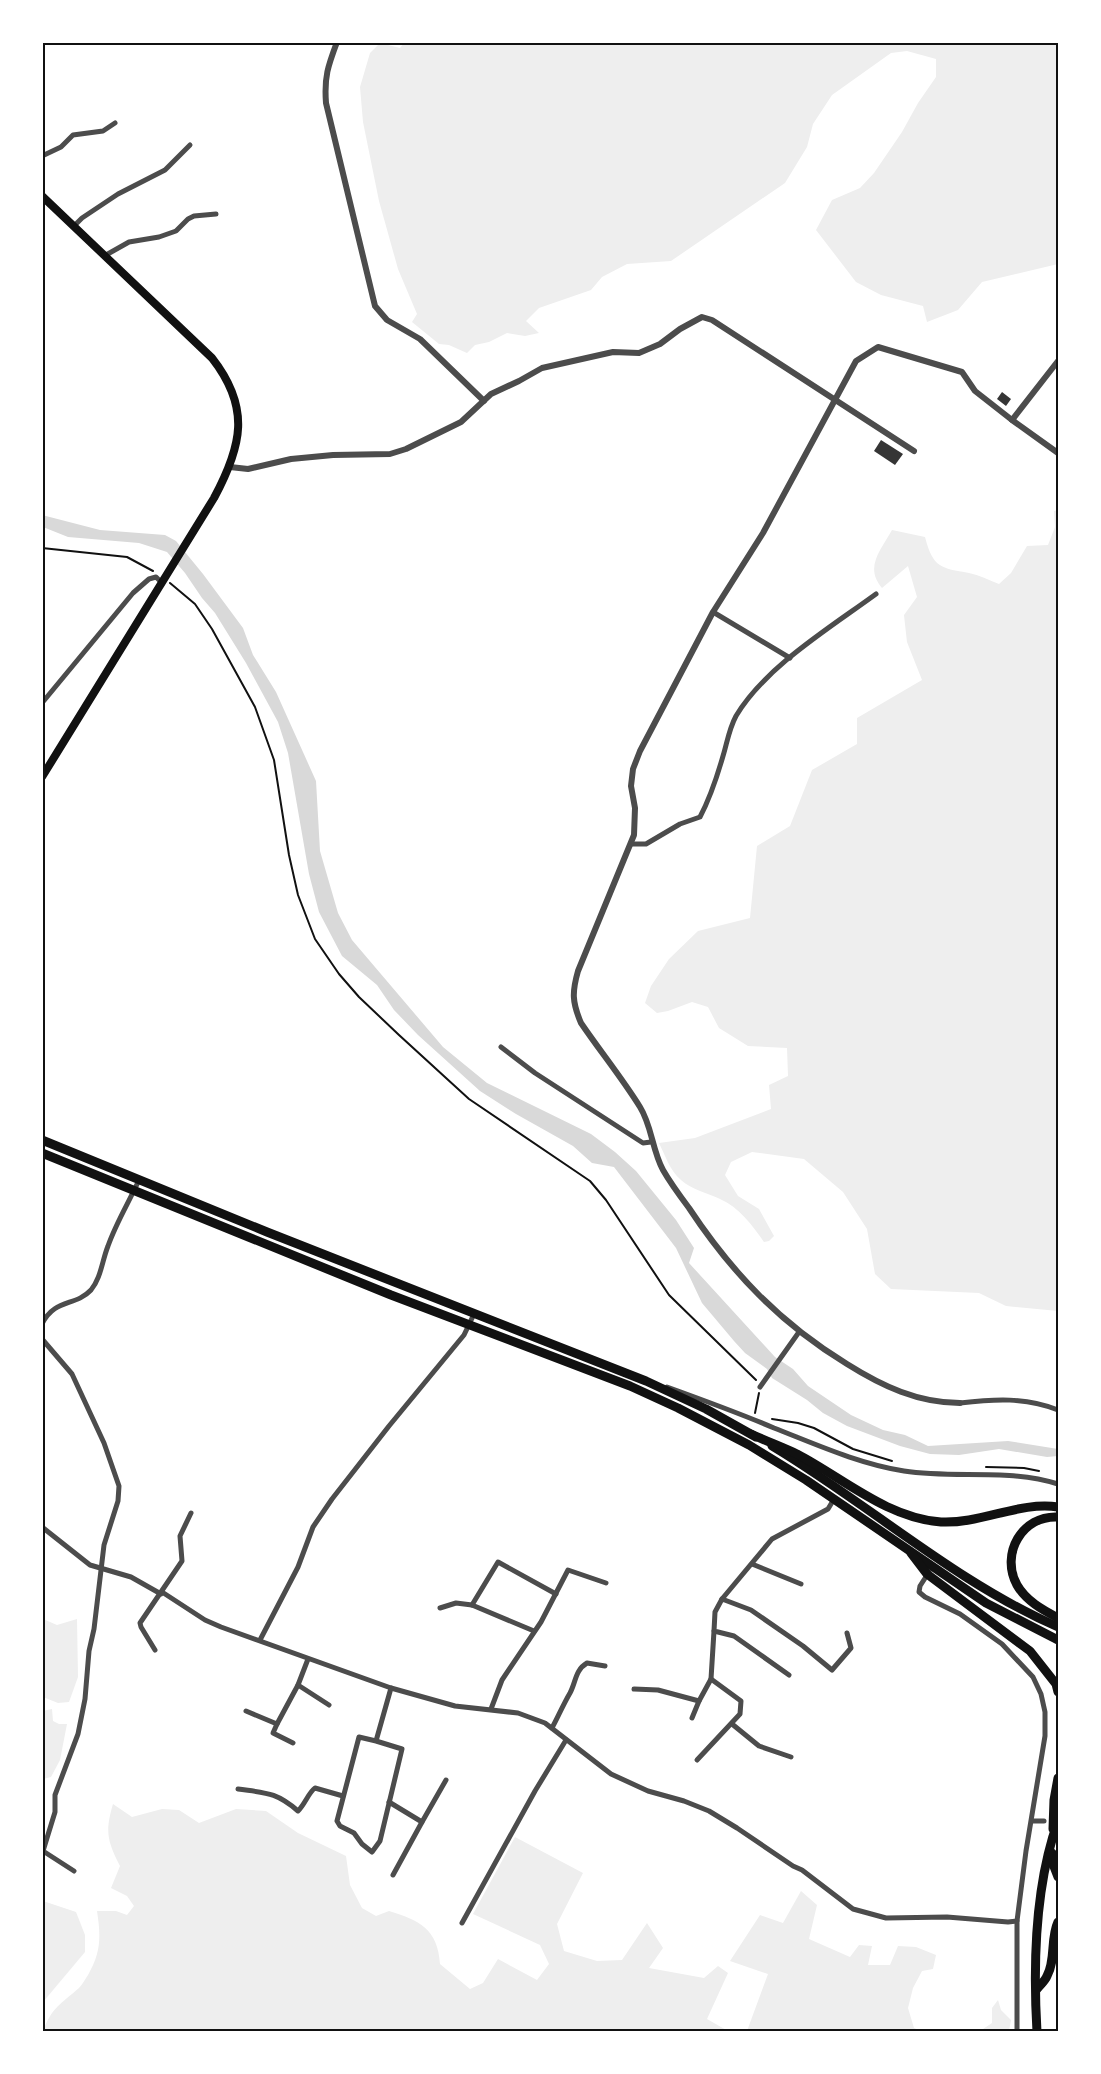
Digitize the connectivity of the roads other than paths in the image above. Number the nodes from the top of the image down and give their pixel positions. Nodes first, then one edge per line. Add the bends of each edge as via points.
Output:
1 (337, 42) edge
2 (115, 123) dead end
3 (190, 145) dead end
4 (42, 156) edge
5 (42, 196) edge
6 (216, 214) dead end
7 (75, 225) junction
8 (106, 255) junction
9 (1058, 361) edge
10 (484, 401) junction
11 (835, 401) junction
12 (1012, 420) junction
13 (914, 451) dead end
14 (1058, 453) edge
15 (230, 467) junction
16 (163, 581) junction
17 (876, 594) dead end
18 (713, 612) junction
19 (790, 658) junction
20 (42, 702) edge
21 (42, 776) edge
22 (631, 844) junction
23 (501, 1047) dead end
24 (42, 1140) edge
25 (652, 1142) junction
26 (42, 1154) edge
27 (138, 1180) junction
28 (134, 1190) junction
29 (474, 1314) junction
30 (42, 1324) edge
31 (469, 1325) junction
32 (798, 1334) junction
33 (42, 1339) edge
34 (592, 1359) junction
35 (761, 1385) road end
36 (960, 1403) joint
37 (1058, 1410) edge
38 (751, 1434) junction
39 (1058, 1484) edge
40 (834, 1499) junction
41 (1058, 1507) edge
42 (191, 1513) dead end
43 (1058, 1517) edge
44 (42, 1527) edge
45 (752, 1564) junction
46 (101, 1568) junction
47 (930, 1571) junction
48 (606, 1583) dead end
49 (801, 1584) dead end
50 (162, 1593) junction
51 (556, 1594) junction
52 (722, 1599) junction
53 (472, 1605) junction
54 (440, 1608) dead end
55 (1058, 1618) edge
56 (1058, 1628) edge
57 (534, 1631) junction
58 (714, 1631) junction
59 (847, 1633) dead end
60 (260, 1640) junction
61 (1058, 1640) edge
62 (155, 1650) dead end
63 (308, 1659) junction
64 (605, 1666) dead end
65 (789, 1675) dead end
66 (711, 1679) junction
67 (298, 1685) junction
68 (391, 1688) junction
69 (634, 1689) dead end
70 (1058, 1692) edge
71 (699, 1701) junction
72 (329, 1706) dead end
73 (491, 1709) junction
74 (246, 1711) dead end
75 (692, 1718) dead end
76 (277, 1724) junction
77 (732, 1724) junction
78 (552, 1728) junction
79 (566, 1740) junction
80 (376, 1741) junction
81 (293, 1743) dead end
82 (791, 1757) dead end
83 (697, 1760) dead end
84 (1058, 1778) edge
85 (446, 1780) dead end
86 (238, 1789) dead end
87 (343, 1796) junction
88 (389, 1802) junction
89 (1032, 1821) junction
90 (1044, 1821) dead end
91 (1058, 1821) edge
92 (422, 1822) junction
93 (1054, 1834) junction
94 (1051, 1848) junction
95 (74, 1870) dead end
96 (393, 1875) dead end
97 (1058, 1877) edge
98 (1017, 1921) junction
99 (1058, 1922) edge
100 (462, 1923) dead end
101 (1037, 1989) junction
102 (1017, 2032) edge
103 (1038, 2032) edge

1 - 10 street via 325,83 326,102 375,306 387,320 420,339
2 - 4 street via 104,131 73,135 61,147
3 - 7 street via 164,170 118,194
5 - 7 main road
6 - 8 street via 194,216 176,231 129,242
7 - 8 main road
8 - 15 main road via 198,343 223,372 231,386 238,416 237,440
9 - 12 street
10 - 11 street via 499,389 542,368 613,352 640,353 702,317 712,320
10 - 15 street via 461,422 390,454 333,455 291,459 248,469
11 - 12 street via 856,361 878,347 962,372 975,391
11 - 13 street
11 - 18 street via 763,533
12 - 14 street
15 - 16 main road
16 - 20 street via 156,576 133,593
16 - 21 main road
17 - 19 street
18 - 19 street
18 - 22 street via 633,769 631,786 636,824
19 - 22 street via 750,696 736,717 700,816 646,844
22 - 25 street via 578,971 573,994 574,1007 581,1022 641,1108
23 - 25 street via 534,1073 643,1144
24 - 27 highway
25 - 32 street via 664,1171 712,1244 755,1293
26 - 28 highway
27 - 28 street
27 - 29 highway
28 - 30 street via 90,1291 54,1308
28 - 31 highway
29 - 31 street
29 - 34 highway
31 - 40 highway via 630,1386 678,1408 748,1445
31 - 60 street via 313,1527 298,1567
32 - 35 street
32 - 36 street via 883,1385 926,1400
33 - 46 street via 72,1374 104,1443 119,1486
34 - 38 highway via 671,1392
34 - 39 street via 804,1440 888,1468 935,1474 1030,1476
36 - 37 street via 1012,1399
38 - 41 highway via 797,1454 896,1511 920,1519 963,1522 1048,1505
38 - 56 highway via 826,1480 973,1581
40 - 45 street via 828,1509 772,1539
40 - 47 highway via 911,1553
42 - 50 street via 180,1536 182,1561
43 - 55 highway via 1039,1520 1026,1528 1018,1536 1011,1553 1011,1571 1018,1586 1030,1601
44 - 46 street via 90,1565
45 - 49 street
45 - 52 street
46 - 50 street via 131,1576
46 - 95 street via 78,1734 55,1795 55,1812 43,1851
47 - 61 highway
47 - 70 highway via 1030,1651 1056,1684
47 - 89 street via 920,1586 924,1597 960,1614 1002,1644 1033,1677 1040,1694 1045,1712 1045,1736
48 - 51 street via 568,1570
50 - 60 street via 205,1620
50 - 62 street via 140,1623
51 - 53 street via 498,1562
51 - 57 street
52 - 58 street via 715,1612
52 - 59 street via 751,1610 832,1670 851,1648
53 - 54 street via 456,1603
53 - 57 street
57 - 73 street via 502,1680
58 - 65 street via 734,1636
58 - 66 street
60 - 63 street
63 - 67 street
63 - 68 street
64 - 78 street via 587,1663 581,1667
66 - 71 street
66 - 77 street via 741,1701 740,1714
67 - 72 street
67 - 76 street
68 - 73 street via 455,1706
68 - 80 street
69 - 71 street via 658,1690
71 - 75 street
73 - 78 street via 518,1713
74 - 76 street
76 - 81 street via 273,1733
77 - 82 street via 759,1746
77 - 83 street
78 - 79 street
79 - 98 street via 611,1774 648,1791 709,1811 802,1870 853,1909 886,1918
79 - 100 street
80 - 87 street via 359,1738
80 - 88 street via 402,1749
84 - 93 highway
85 - 92 street
86 - 87 street via 272,1794 286,1800 298,1811 315,1788
87 - 88 street via 337,1821 372,1852 380,1841
88 - 92 street
89 - 90 street
89 - 98 street
91 - 93 highway
92 - 96 street
93 - 94 highway
94 - 97 highway
94 - 101 highway via 1042,1889 1035,1972
98 - 102 street
99 - 101 highway via 1047,1976
101 - 103 highway

